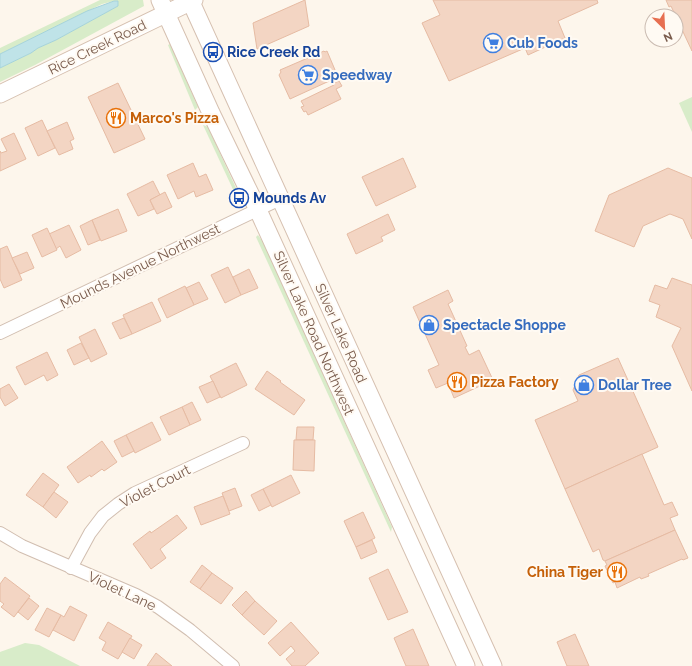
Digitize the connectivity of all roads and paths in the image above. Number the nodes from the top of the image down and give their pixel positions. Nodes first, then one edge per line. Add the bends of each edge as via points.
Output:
1 (191, 0) edge
2 (163, 7) edge
3 (0, 94) edge
4 (280, 199) junction
5 (258, 210) junction
6 (0, 333) edge
7 (243, 443) dead end
8 (0, 533) edge
9 (71, 568) junction
10 (233, 666) edge
11 (466, 666) edge
12 (493, 666) edge

1 - 2 main road, Rice Creek Road
1 - 4 main road, Silver Lake Road
2 - 3 main road, Rice Creek Road
2 - 5 main road, Silver Lake Road Northwest
4 - 5 street, Mounds Avenue Northwest
4 - 12 main road, Silver Lake Road
5 - 6 street, Mounds Avenue Northwest
5 - 11 main road, Silver Lake Road Northwest
7 - 9 street, Violet Court via 135,493 118,504 103,516 90,533
8 - 9 street, Violet Lane
9 - 10 street, Violet Lane via 158,607

